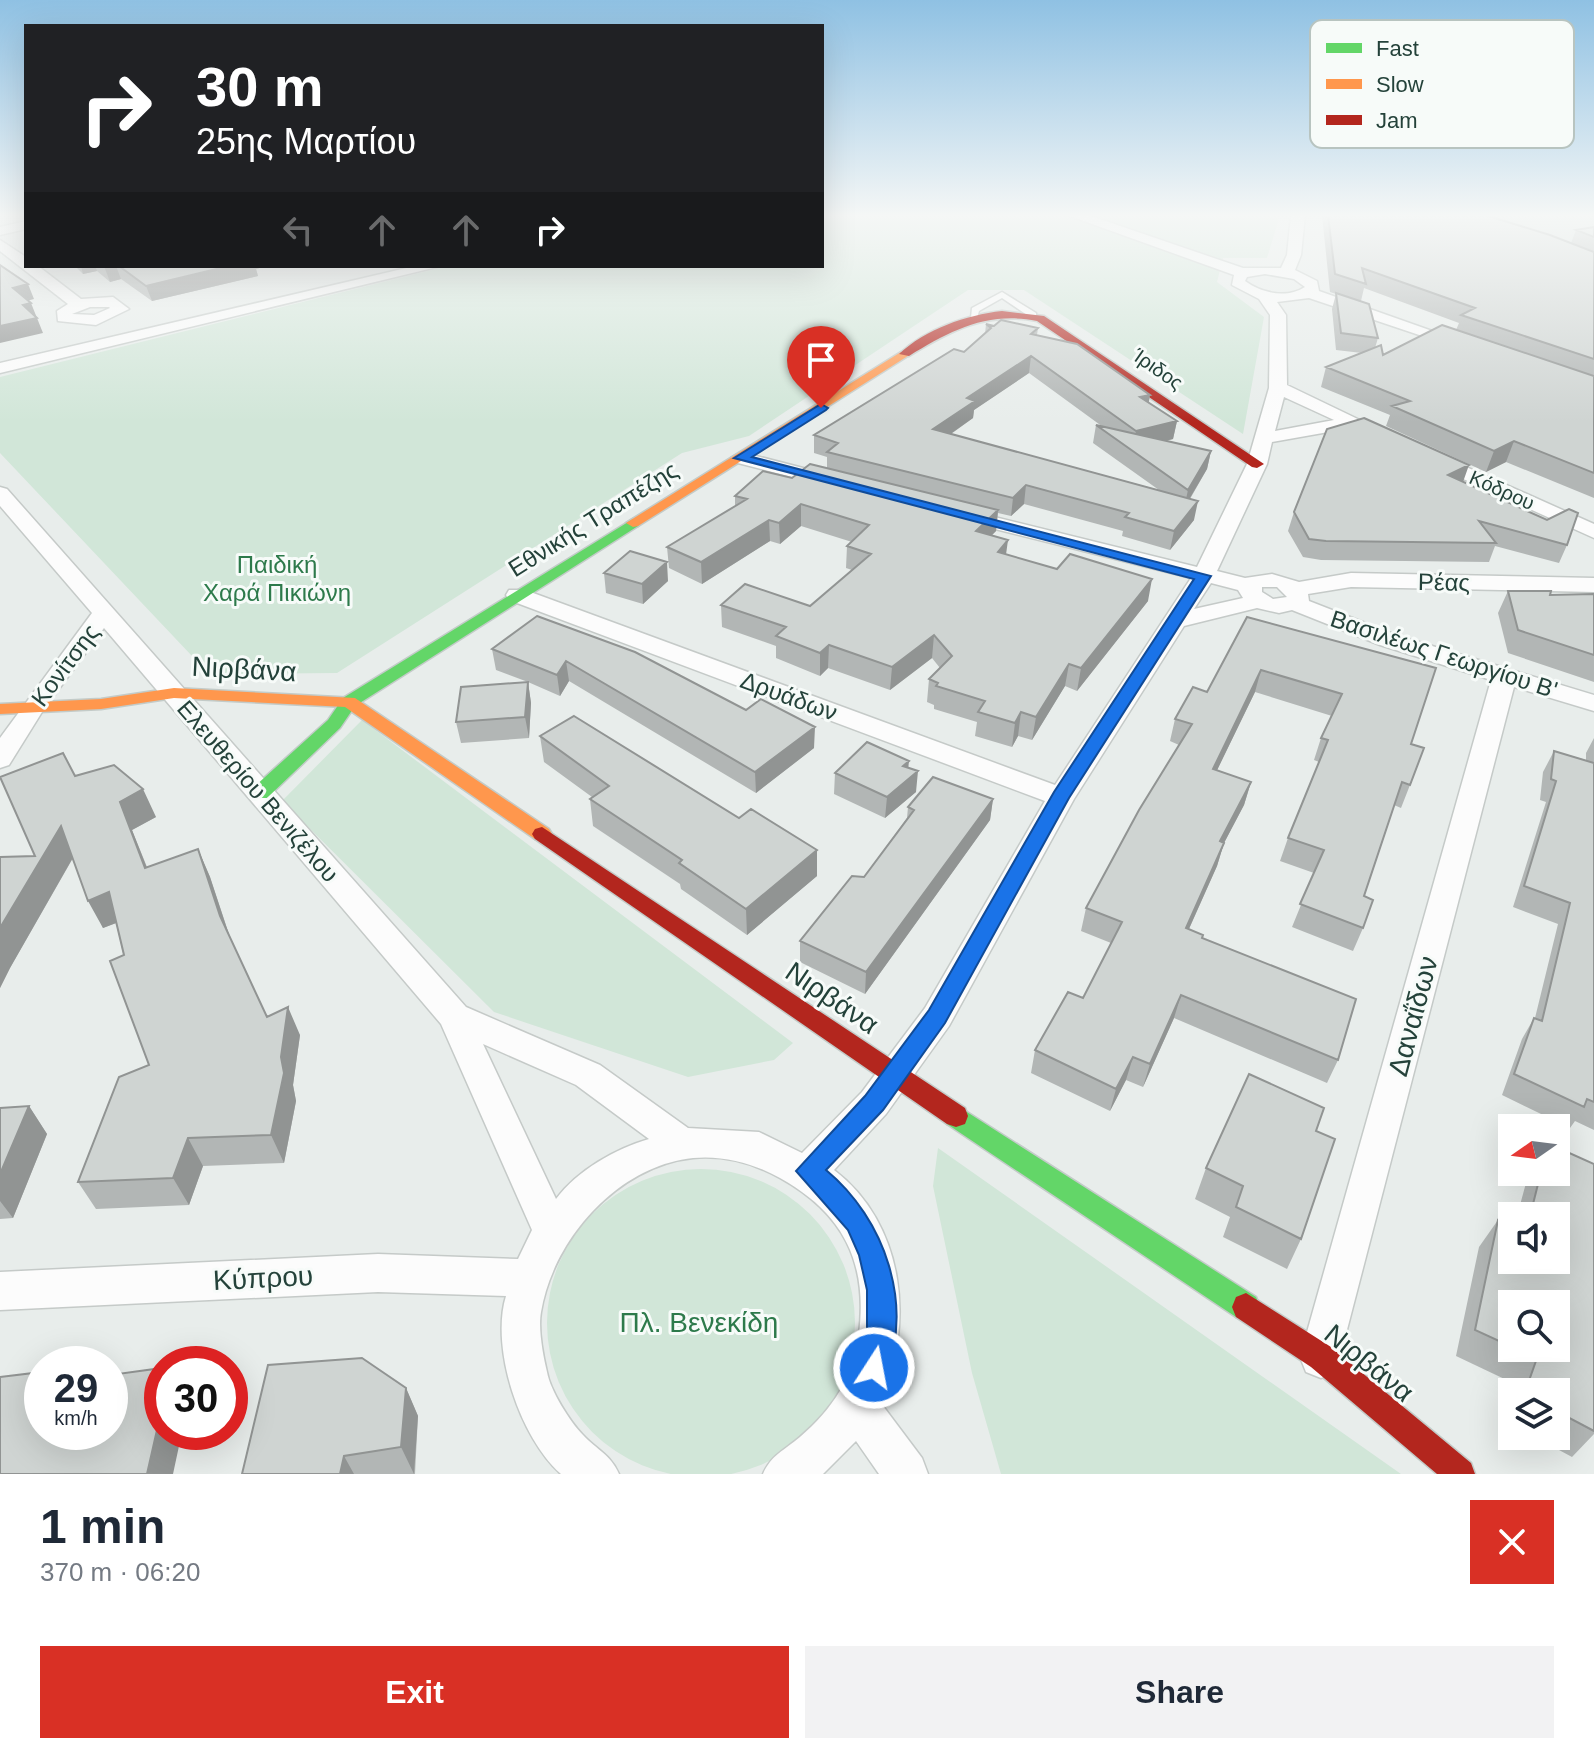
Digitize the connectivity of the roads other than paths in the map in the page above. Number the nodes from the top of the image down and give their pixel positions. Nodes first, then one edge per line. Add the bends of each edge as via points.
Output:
1 (51, 284) edge
2 (307, 284) edge
3 (358, 284) edge
4 (1238, 284) edge
5 (1312, 284) edge
6 (1264, 295) junction
7 (1302, 295) junction
8 (79, 305) dead end
9 (1033, 315) joint
10 (1278, 315) junction
11 (1474, 349) edge
12 (0, 354) edge
13 (0, 368) edge
14 (1278, 388) junction
15 (1353, 422) junction
16 (1266, 438) junction
17 (741, 458) junction
18 (1257, 464) junction
19 (848, 486) edge
20 (0, 493) edge
21 (940, 509) edge
22 (1594, 532) edge
23 (1204, 576) junction
24 (1594, 585) edge
25 (1254, 594) junction
26 (517, 595) junction
27 (1295, 596) junction
28 (104, 613) junction
29 (1174, 621) junction
30 (1505, 675) junction
31 (174, 693) junction
32 (349, 702) junction
33 (1594, 703) edge
34 (32, 708) junction
35 (0, 709) edge
36 (0, 759) edge
37 (260, 793) junction
38 (1061, 797) junction
39 (454, 1016) junction
40 (896, 1076) junction
41 (683, 1144) junction
42 (809, 1171) junction
43 (551, 1229) junction
44 (525, 1278) junction
45 (0, 1291) edge
46 (1321, 1357) junction
47 (857, 1406) junction
48 (597, 1474) edge
49 (785, 1474) edge
50 (906, 1474) edge
51 (1460, 1474) edge

1 - 8 street
2 - 12 street
3 - 13 street
4 - 6 street
5 - 7 street
6 - 7 street
6 - 10 street
7 - 10 street
7 - 11 street
9 - 17 street, Εθνικής Τραπέζης via 997,313 955,323
9 - 18 street, Ίριδος
10 - 14 street
14 - 15 street, Κόδρου
14 - 16 street
15 - 16 street
15 - 22 street, Κόδρου
16 - 18 street
17 - 19 street
17 - 26 street, Εθνικής Τραπέζης
18 - 23 street
20 - 28 street, Ελευθερίου Βενιζέλου
21 - 23 street
23 - 25 street
23 - 29 street
24 - 27 street, Ρέας via 1351,580
25 - 27 street via 1269,579
25 - 29 street
26 - 32 street, Εθνικής Τραπέζης
26 - 38 street, Δρυάδων
27 - 30 street, Βασιλέως Γεωργίου Β' via 1388,640
28 - 31 street, Ελευθερίου Βενιζέλου
28 - 34 street, Κονίτσης
29 - 38 street
30 - 33 street, Βασιλέως Γεωργίου Β'
30 - 46 street, Δαναΐδων
31 - 32 street, Νιρβάνα
31 - 34 street, Νιρβάνα
31 - 37 street, Ελευθερίου Βενιζέλου
32 - 37 street, Εθνικής Τραπέζης via 326,732
32 - 40 street, Νιρβάνα
34 - 35 street, Νιρβάνα
34 - 36 street, Κονίτσης
37 - 39 street, Ελευθερίου Βενιζέλου
38 - 40 street via 937,1017
39 - 41 street, Ελευθερίου Βενιζέλου via 588,1075
39 - 43 street, Ελευθερίου Βενιζέλου
40 - 42 street
40 - 46 street, Νιρβάνα
41 - 42 street via 770,1152
41 - 43 street via 645,1154 609,1172 577,1197
42 - 47 street via 858,1221 881,1290 874,1368
43 - 44 street
44 - 45 street, Κύπρου via 378,1273
44 - 48 street via 521,1361 537,1408 565,1449
46 - 51 street, Νιρβάνα
47 - 49 street via 814,1457
47 - 50 street

